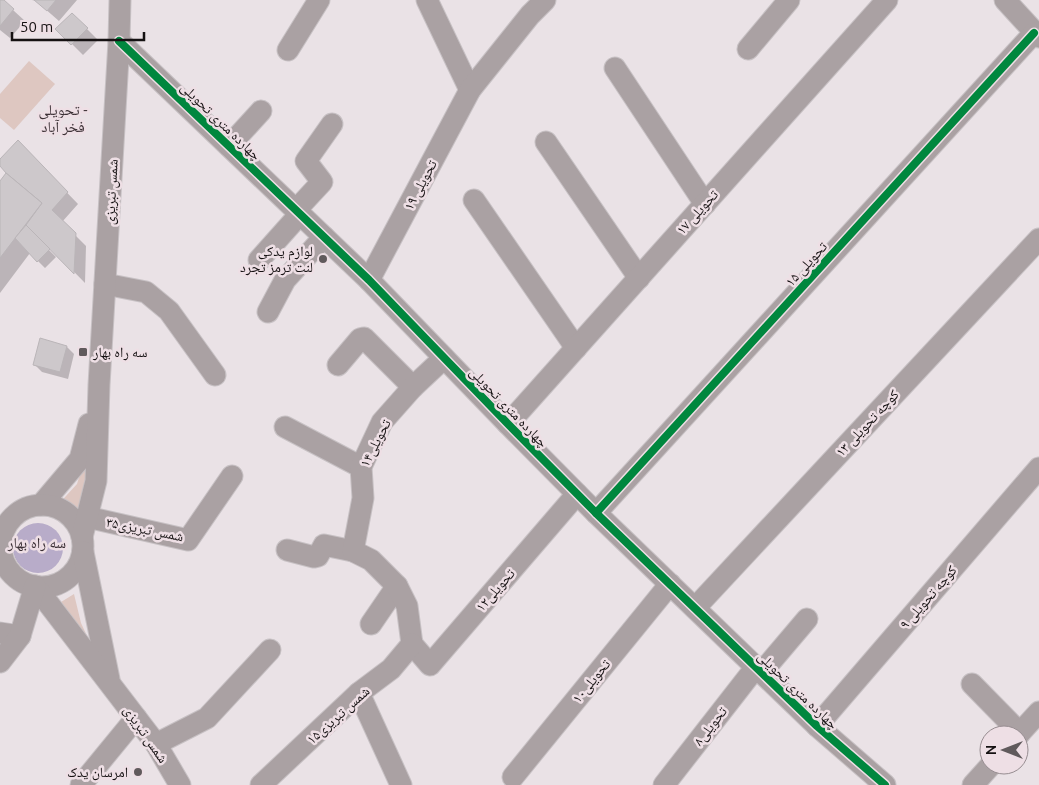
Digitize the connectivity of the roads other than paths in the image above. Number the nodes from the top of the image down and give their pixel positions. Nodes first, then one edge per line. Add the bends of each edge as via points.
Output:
1 (120, 0) edge
2 (319, 0) edge
3 (428, 0) edge
4 (545, 0) edge
5 (789, 0) edge
6 (886, 0) edge
7 (1005, 0) edge
8 (1037, 35) edge
9 (119, 41) junction
10 (748, 49) dead end
11 (288, 50) dead end
12 (614, 68) dead end
13 (470, 90) junction
14 (261, 111) dead end
15 (332, 124) dead end
16 (546, 142) dead end
17 (229, 146) junction
18 (474, 200) dead end
19 (705, 204) junction
20 (298, 212) junction
21 (324, 237) junction
22 (1039, 238) edge
23 (259, 260) dead end
24 (639, 278) junction
25 (369, 280) junction
26 (106, 284) junction
27 (268, 312) dead end
28 (576, 348) junction
29 (444, 358) junction
30 (338, 365) dead end
31 (215, 375) dead end
32 (99, 384) junction
33 (413, 387) junction
34 (508, 424) junction
35 (285, 427) dead end
36 (361, 467) junction
37 (1039, 468) edge
38 (232, 476) dead end
39 (577, 494) junction
40 (32, 507) junction
41 (0, 511) edge
42 (596, 513) junction
43 (84, 535) junction
44 (287, 550) dead end
45 (353, 551) junction
46 (3, 562) edge
47 (670, 584) junction
48 (35, 586) junction
49 (397, 586) junction
50 (695, 608) junction
51 (807, 619) dead end
52 (371, 624) dead end
53 (10, 634) edge
54 (412, 644) junction
55 (270, 650) dead end
56 (0, 662) edge
57 (759, 670) junction
58 (110, 684) junction
59 (972, 684) dead end
60 (359, 693) junction
61 (1039, 712) edge
62 (136, 718) junction
63 (1011, 725) edge
64 (1027, 725) edge
65 (817, 726) junction
66 (156, 744) junction
67 (982, 775) edge
68 (513, 777) dead end
69 (874, 781) edge
70 (81, 785) edge
71 (180, 785) edge
72 (261, 785) edge
73 (401, 785) edge
74 (664, 785) edge
75 (973, 785) edge

1 - 9 street, شمس تبریزی
2 - 11 street
3 - 13 street
4 - 13 street, تحویلی ۱۹
5 - 10 street
6 - 19 street, تحویلی ۱۷
7 - 8 street
8 - 42 street, تحویلی ۱۵
9 - 17 street, چهارده متری تحویلی
9 - 26 street, شمس تبریزی
12 - 19 street
13 - 25 street, تحویلی ۱۹
14 - 17 street
15 - 20 street via 306,161 322,182
16 - 24 street
17 - 20 street, چهارده متری تحویلی
18 - 28 street
19 - 24 street, تحویلی ۱۷
20 - 21 street, چهارده متری تحویلی
20 - 23 street
21 - 25 street, چهارده متری تحویلی
21 - 27 street via 285,280
22 - 50 street, کوچه تحویلی ۱۳
24 - 28 street, تحویلی ۱۷
25 - 29 street, چهارده متری تحویلی
26 - 31 street via 146,292 169,311
26 - 32 street, شمس تبریزی
28 - 34 street, تحویلی ۱۷
29 - 33 street, تحویلی۱۴
29 - 34 street, چهارده متری تحویلی
30 - 33 street via 364,338
32 - 40 street, شمس تبریزی via 80,459
32 - 43 street, شمس تبریزی via 96,481
33 - 36 street, تحویلی۱۴ via 382,422
34 - 39 street, چهارده متری تحویلی
35 - 36 street
36 - 45 street, تحویلی۱۴ via 363,498
37 - 65 street, کوچه تحویلی ۹
38 - 43 street, ۳۵شمس تبریزی via 188,540
39 - 42 street, چهارده متری تحویلی
39 - 54 street, تحویلی۱۲ via 430,665
40 - 41 street
40 - 43 street via 52,506 62,510
40 - 46 street via 14,517 6,527 2,539
42 - 47 street, چهارده متری تحویلی
43 - 48 street via 79,564 71,575 48,586
43 - 58 street
44 - 45 street via 314,557 324,546
45 - 49 street via 371,560
46 - 48 street via 23,582
47 - 50 street, چهارده متری تحویلی
47 - 68 street, تحویلی۱۰
48 - 53 street
48 - 58 street, شمس تبریزی
49 - 52 street
49 - 54 street via 407,606
50 - 57 street, چهارده متری تحویلی
51 - 57 street, تحویلی۸
53 - 56 street
54 - 60 street, شمس تبریزی۱۵ via 391,669
55 - 66 street via 207,718
57 - 65 street, چهارده متری تحویلی
57 - 74 street, تحویلی۸
58 - 62 street, شمس تبریزی
59 - 63 street
60 - 72 street, شمس تبریزی۱۵
60 - 73 street
61 - 64 street
62 - 66 street, شمس تبریزی
62 - 70 street
65 - 69 street, چهارده متری تحویلی
66 - 71 street, شمس تبریزی
67 - 75 street

